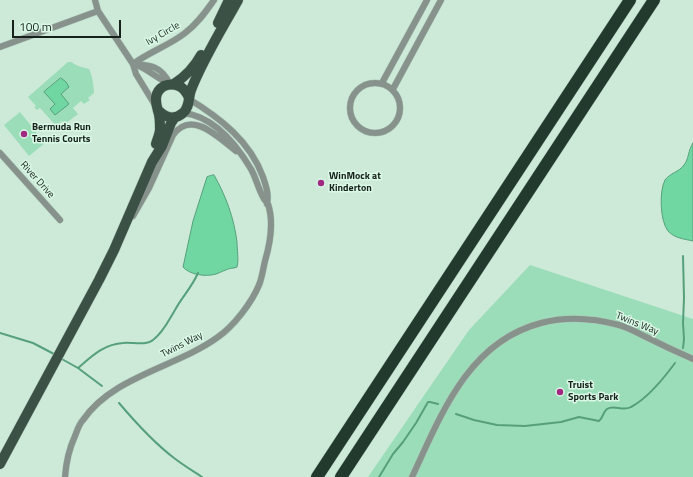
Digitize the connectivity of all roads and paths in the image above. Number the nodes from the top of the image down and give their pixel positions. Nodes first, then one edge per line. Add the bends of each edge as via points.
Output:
1 (95, 0) edge
2 (214, 0) edge
3 (230, 0) edge
4 (238, 0) edge
5 (427, 0) edge
6 (441, 0) edge
7 (630, 0) edge
8 (654, 0) edge
9 (98, 11) junction
10 (0, 48) edge
11 (133, 64) junction
12 (382, 83) junction
13 (172, 84) junction
14 (393, 89) junction
15 (189, 98) junction
16 (158, 109) junction
17 (179, 115) junction
18 (0, 153) edge
19 (241, 155) junction
20 (152, 162) junction
21 (267, 204) junction
22 (60, 220) dead end
23 (114, 250) junction
24 (693, 360) edge
25 (0, 464) edge
26 (65, 477) edge
27 (317, 477) edge
28 (341, 477) edge
29 (412, 477) edge

1 - 9 street
2 - 11 street, Ivy Circle via 198,22 184,34
3 - 13 main road via 192,69
4 - 15 main road via 204,62
5 - 12 street
6 - 14 street
7 - 27 highway
8 - 28 highway
9 - 10 street
9 - 11 street
11 - 13 street
11 - 16 street via 136,74
12 - 14 street
12 - 14 street via 372,82 364,85 356,91 352,99 351,117 363,130 381,133 390,129 396,122 401,105
13 - 15 main road via 182,87
13 - 16 main road via 159,91 156,98
15 - 17 main road via 188,106
15 - 21 street, Twins Way via 229,127 247,148 263,178 269,196
16 - 17 main road via 166,116
16 - 20 main road via 160,130
17 - 19 street, Twins Way via 197,117 217,128
17 - 20 main road via 171,123
18 - 22 street, River Drive
19 - 21 street, Twins Way
19 - 23 street, Twins Way via 204,128 191,124 180,128 173,135 149,188
20 - 23 main road
21 - 26 street, Twins Way via 270,218 269,249 259,285 241,316 213,340 125,384 96,404 82,420 72,443
23 - 25 main road
24 - 29 street, Twins Way via 620,325 586,318 556,319 527,326 502,339 483,354 467,374 451,397

